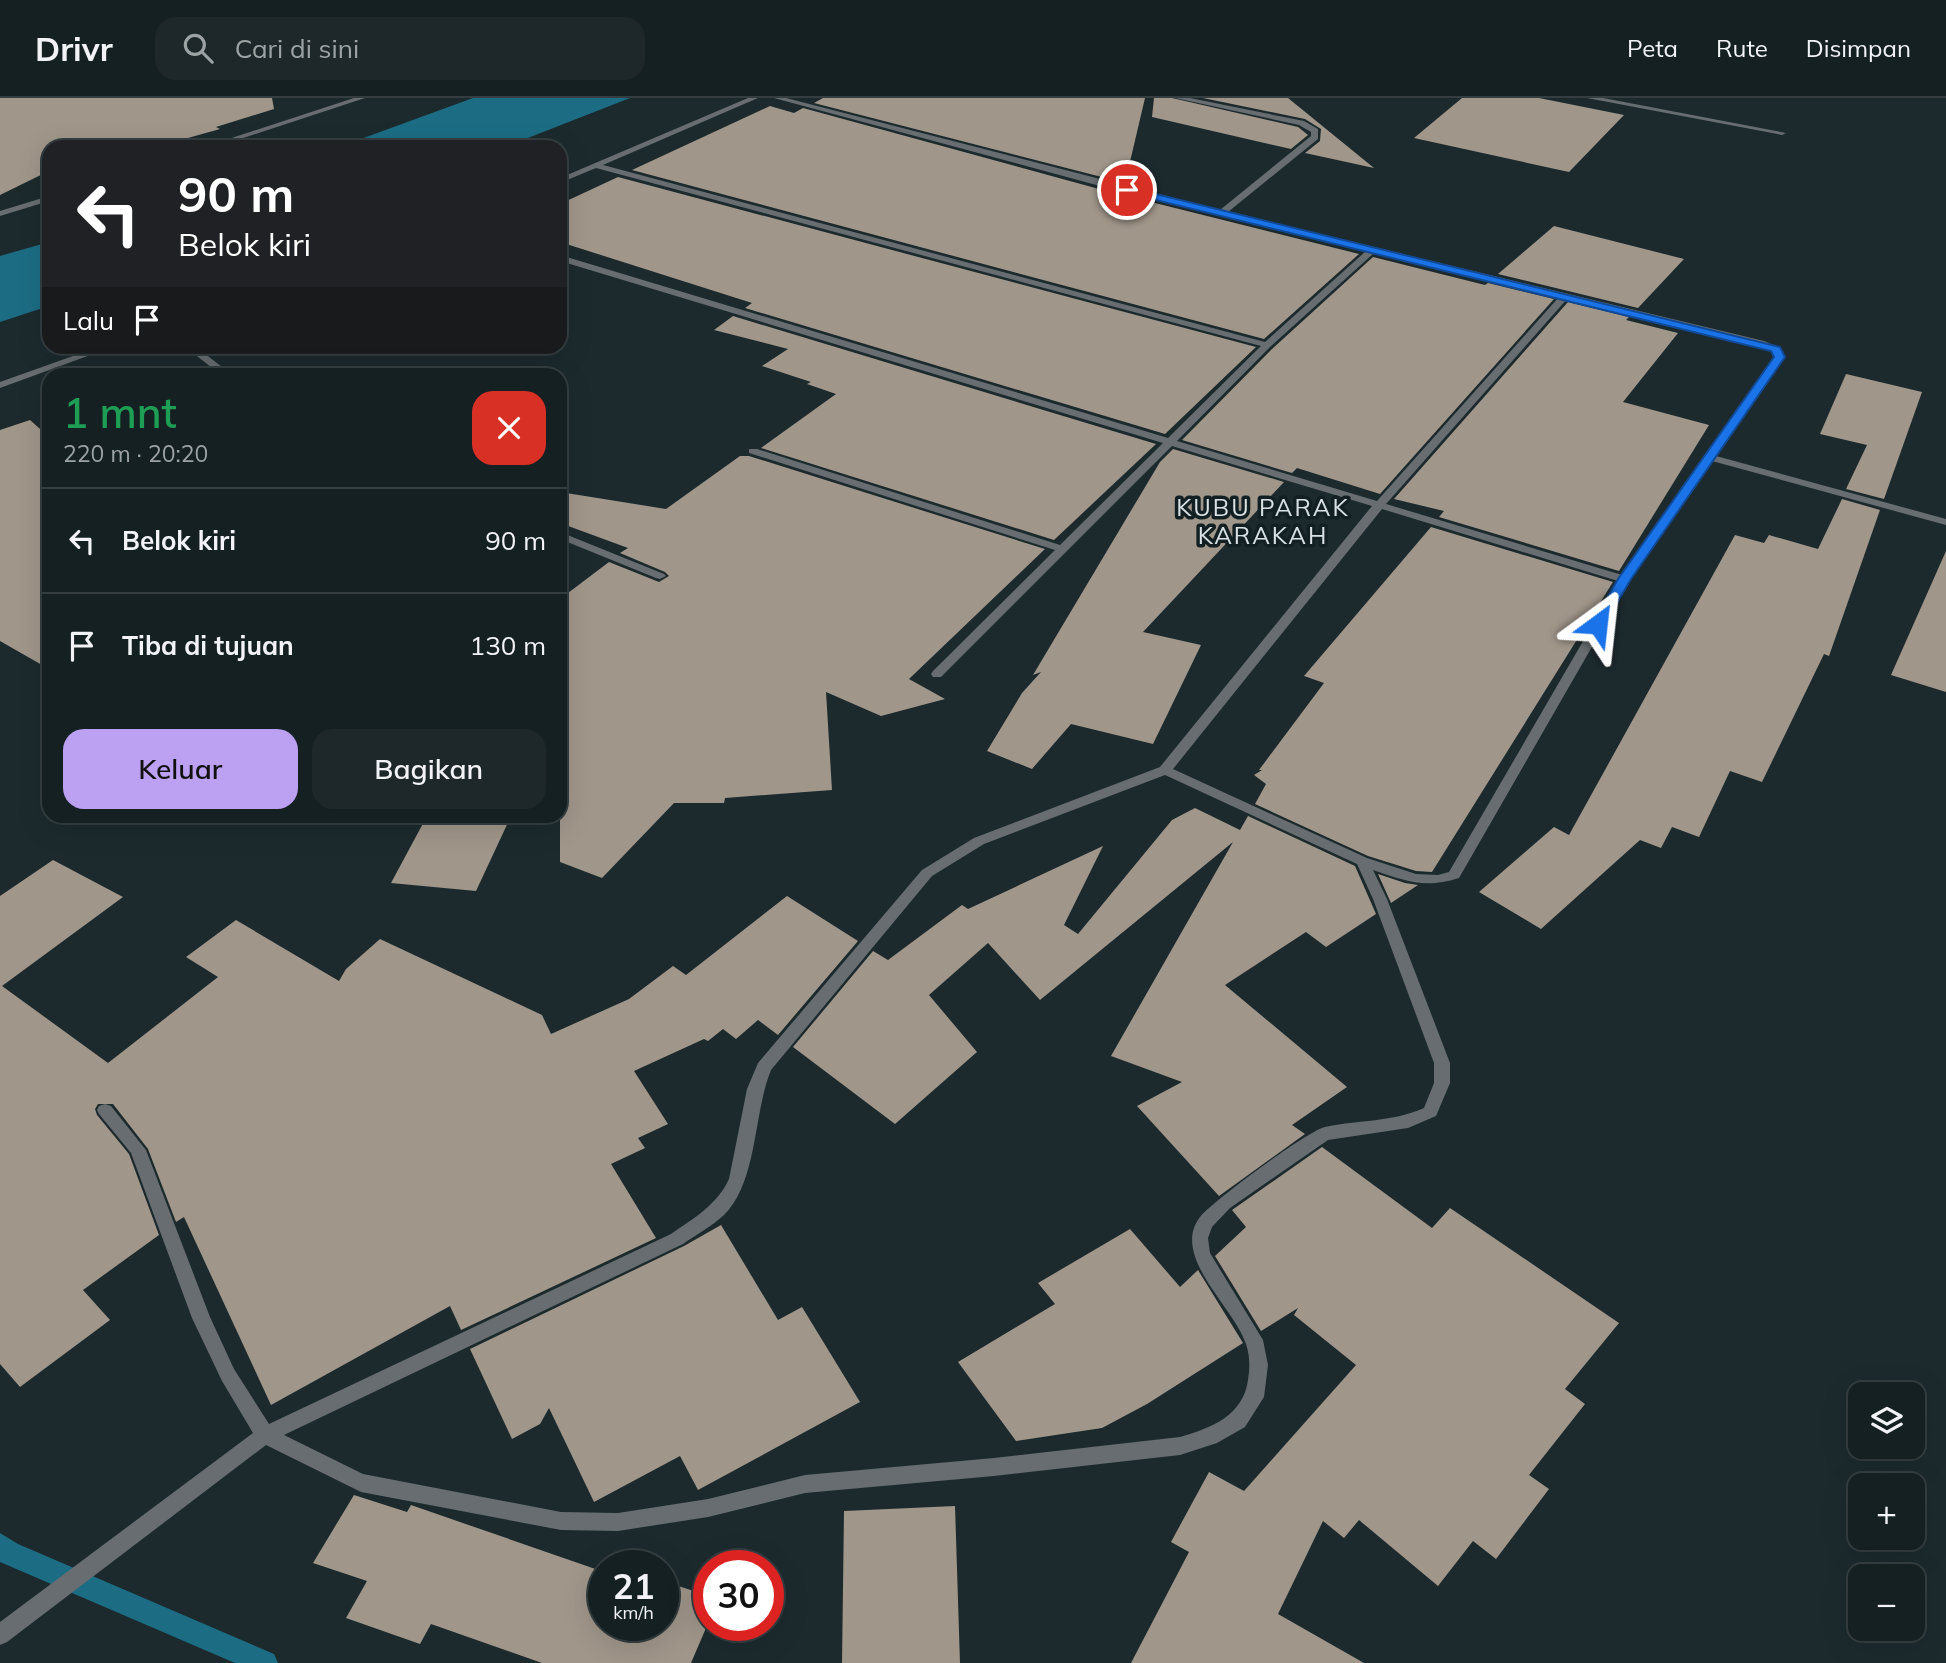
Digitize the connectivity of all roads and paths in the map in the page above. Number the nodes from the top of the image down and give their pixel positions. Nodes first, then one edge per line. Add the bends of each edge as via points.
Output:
1 (361, 98) edge
2 (754, 98) edge
3 (778, 98) edge
4 (1179, 98) edge
5 (1591, 98) edge
6 (1782, 133) dead end
7 (230, 140) edge
8 (596, 166) junction
9 (567, 178) edge
10 (42, 200) edge
11 (1222, 213) junction
12 (0, 214) edge
13 (1372, 250) junction
14 (567, 260) edge
15 (1565, 296) junction
16 (1267, 345) junction
17 (88, 354) edge
18 (199, 354) edge
19 (48, 368) edge
20 (218, 368) edge
21 (42, 370) edge
22 (0, 385) edge
23 (1170, 443) junction
24 (753, 451) dead end
25 (1712, 457) junction
26 (1380, 504) junction
27 (1946, 522) edge
28 (567, 538) edge
29 (1063, 549) junction
30 (660, 576) dead end
31 (1625, 579) junction
32 (937, 674) dead end
33 (1165, 770) junction
34 (1362, 861) junction
35 (106, 1110) dead end
36 (265, 1435) junction
37 (0, 1635) edge

1 - 7 street
2 - 8 street
3 - 11 street
4 - 11 street via 1301,124 1315,131 1315,137
5 - 6 street
8 - 9 street
8 - 16 street
10 - 12 street
11 - 13 street
13 - 15 street
13 - 16 street
14 - 23 street
15 - 25 street via 1776,349 1779,357
15 - 26 street
16 - 23 street
17 - 19 street
18 - 20 street
21 - 22 street
23 - 26 street
23 - 29 street
24 - 29 street
25 - 27 street
25 - 31 street
26 - 31 street
26 - 33 street
28 - 30 street
29 - 32 street
31 - 34 street via 1454,875 1415,879
33 - 34 street
33 - 36 street via 979,841 927,873 764,1067 749,1111 737,1179 717,1210 677,1239
34 - 36 street via 1435,1040 1443,1083 1430,1112 1408,1122 1324,1134 1224,1203 1205,1223 1199,1238 1202,1255 1254,1340 1259,1365 1255,1397 1238,1421 1210,1437 1155,1448 805,1484 708,1508 618,1522 561,1521 361,1483
35 - 36 street via 138,1150 201,1318 228,1375
36 - 37 street

